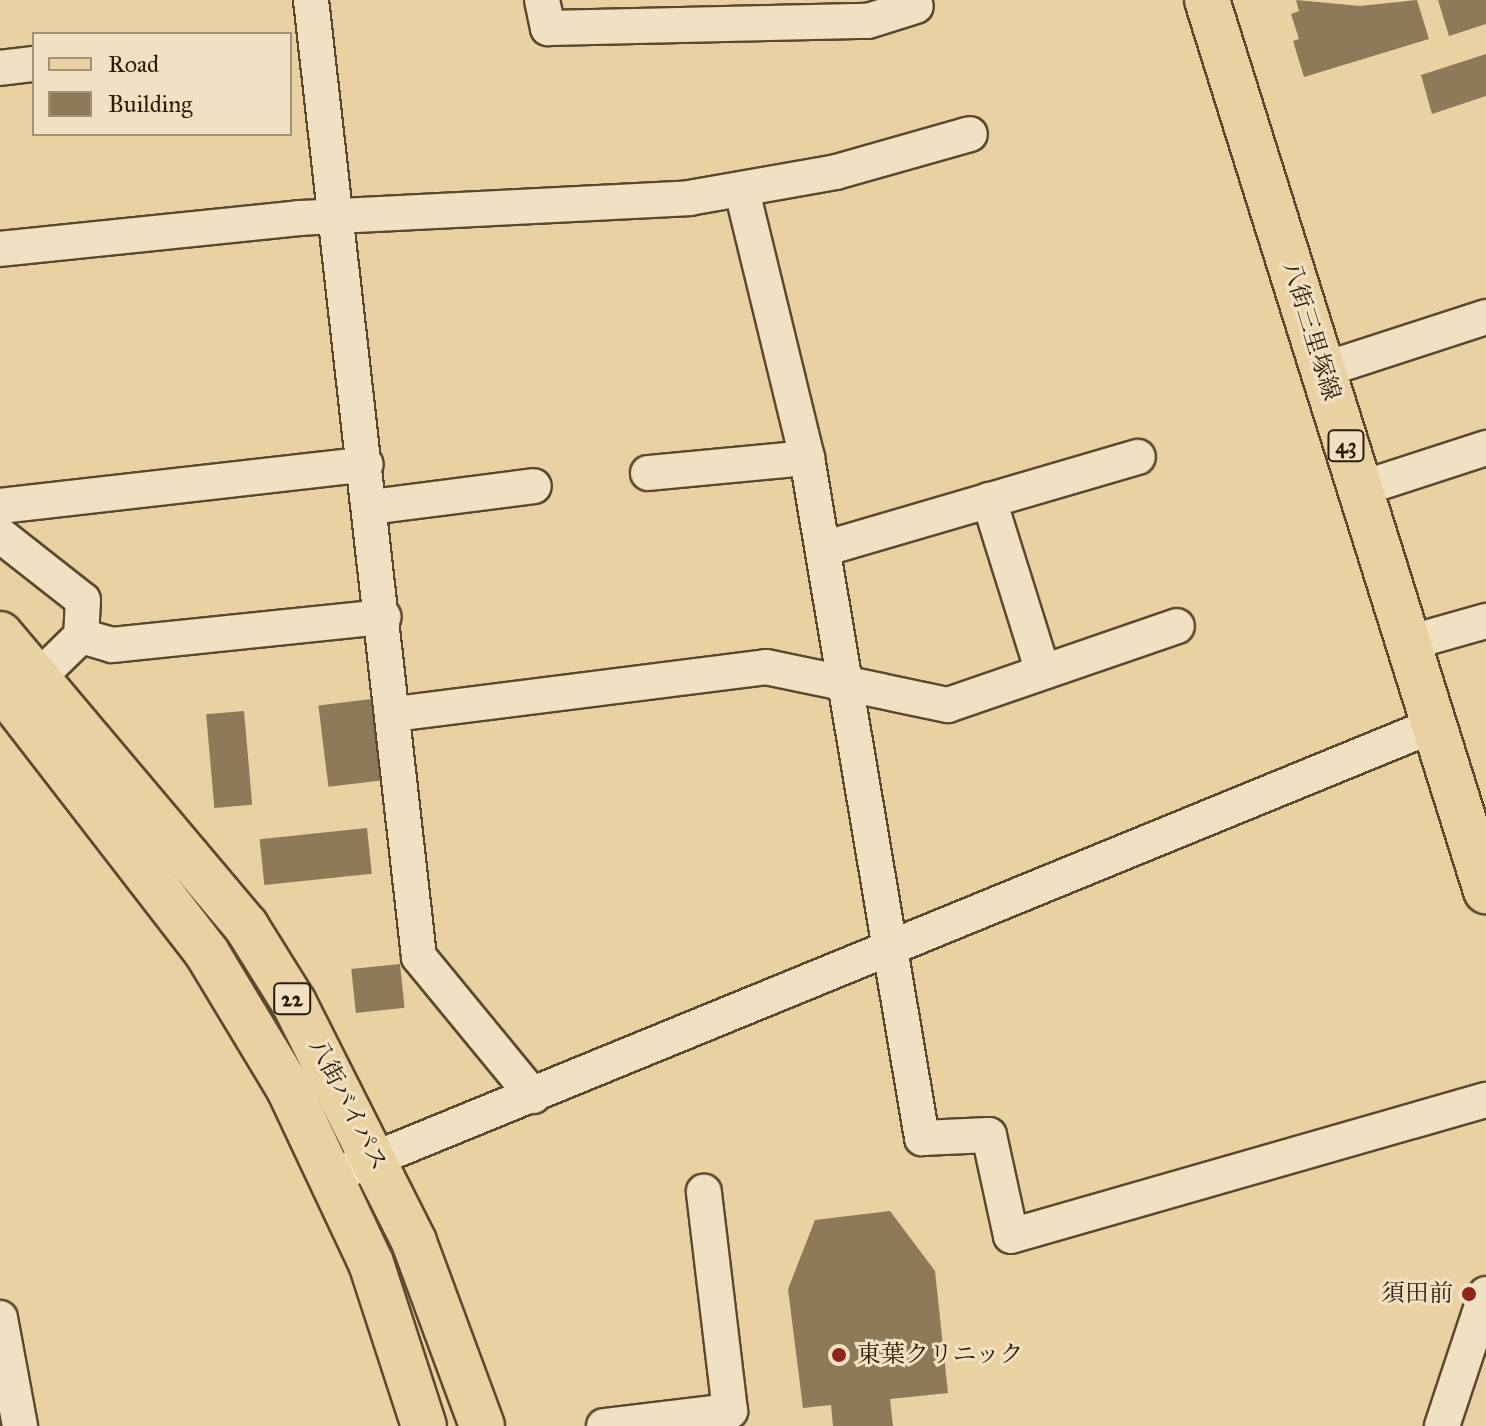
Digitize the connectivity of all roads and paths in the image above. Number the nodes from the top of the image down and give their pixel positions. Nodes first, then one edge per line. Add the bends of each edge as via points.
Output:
1 (542, 0) edge
2 (1207, 0) edge
3 (916, 6) dead end
4 (795, 11) edge
5 (305, 23) edge
6 (32, 64) edge
7 (0, 68) edge
8 (970, 134) dead end
9 (742, 191) junction
10 (335, 220) junction
11 (0, 249) edge
12 (1486, 317) edge
13 (1323, 370) junction
14 (1486, 448) edge
15 (1138, 457) dead end
16 (807, 458) junction
17 (366, 464) junction
18 (648, 473) dead end
19 (534, 486) dead end
20 (1360, 489) junction
21 (989, 500) junction
22 (0, 506) edge
23 (371, 507) junction
24 (0, 535) edge
25 (823, 549) junction
26 (384, 617) junction
27 (1486, 621) edge
28 (1177, 626) dead end
29 (0, 634) edge
30 (81, 636) junction
31 (1408, 643) junction
32 (1043, 672) junction
33 (847, 681) junction
34 (13, 691) edge
35 (395, 714) junction
36 (1434, 725) junction
37 (1486, 891) edge
38 (893, 951) junction
39 (533, 1096) junction
40 (1486, 1100) edge
41 (376, 1158) junction
42 (330, 1177) junction
43 (704, 1192) dead end
44 (1486, 1294) edge
45 (0, 1318) edge
46 (1477, 1352) edge
47 (20, 1426) edge
48 (424, 1426) edge
49 (482, 1426) edge
50 (604, 1426) edge
51 (1442, 1426) edge

1 - 4 street via 548,28
2 - 13 main road, 八街三里塚線 / 43
3 - 4 street via 868,21
5 - 10 street
6 - 7 street
8 - 9 street via 933,149
9 - 10 street
9 - 16 street
10 - 11 street
10 - 17 street
12 - 13 street
13 - 20 main road, 八街三里塚線 / 43
14 - 20 street
15 - 21 street
16 - 18 street
16 - 25 street
17 - 22 street
17 - 23 street
19 - 23 street
20 - 31 main road, 八街三里塚線 / 43
21 - 25 street
21 - 32 street
23 - 26 street
24 - 30 street via 72,586 86,614
25 - 33 street
26 - 30 street via 112,645
26 - 35 street
27 - 31 street
28 - 32 street
29 - 34 main road, 八街バイパス / 22
30 - 34 street
31 - 36 main road, 八街三里塚線 / 43
32 - 33 street via 948,705
33 - 35 street via 766,667
33 - 38 street
34 - 41 main road, 八街バイパス / 22 via 246,926 338,1077
34 - 42 main road, 八街バイパス / 22 via 207,953 289,1089
35 - 39 street via 419,957
36 - 37 main road, 八街三里塚線 / 43
36 - 38 street
38 - 39 street
38 - 40 street via 922,1138 989,1135 1011,1236
39 - 41 street
41 - 42 street
41 - 49 main road, 八街バイパス / 22
42 - 48 main road, 八街バイパス / 22 via 371,1263
43 - 50 street via 730,1411
44 - 46 street
45 - 47 street
46 - 51 street

